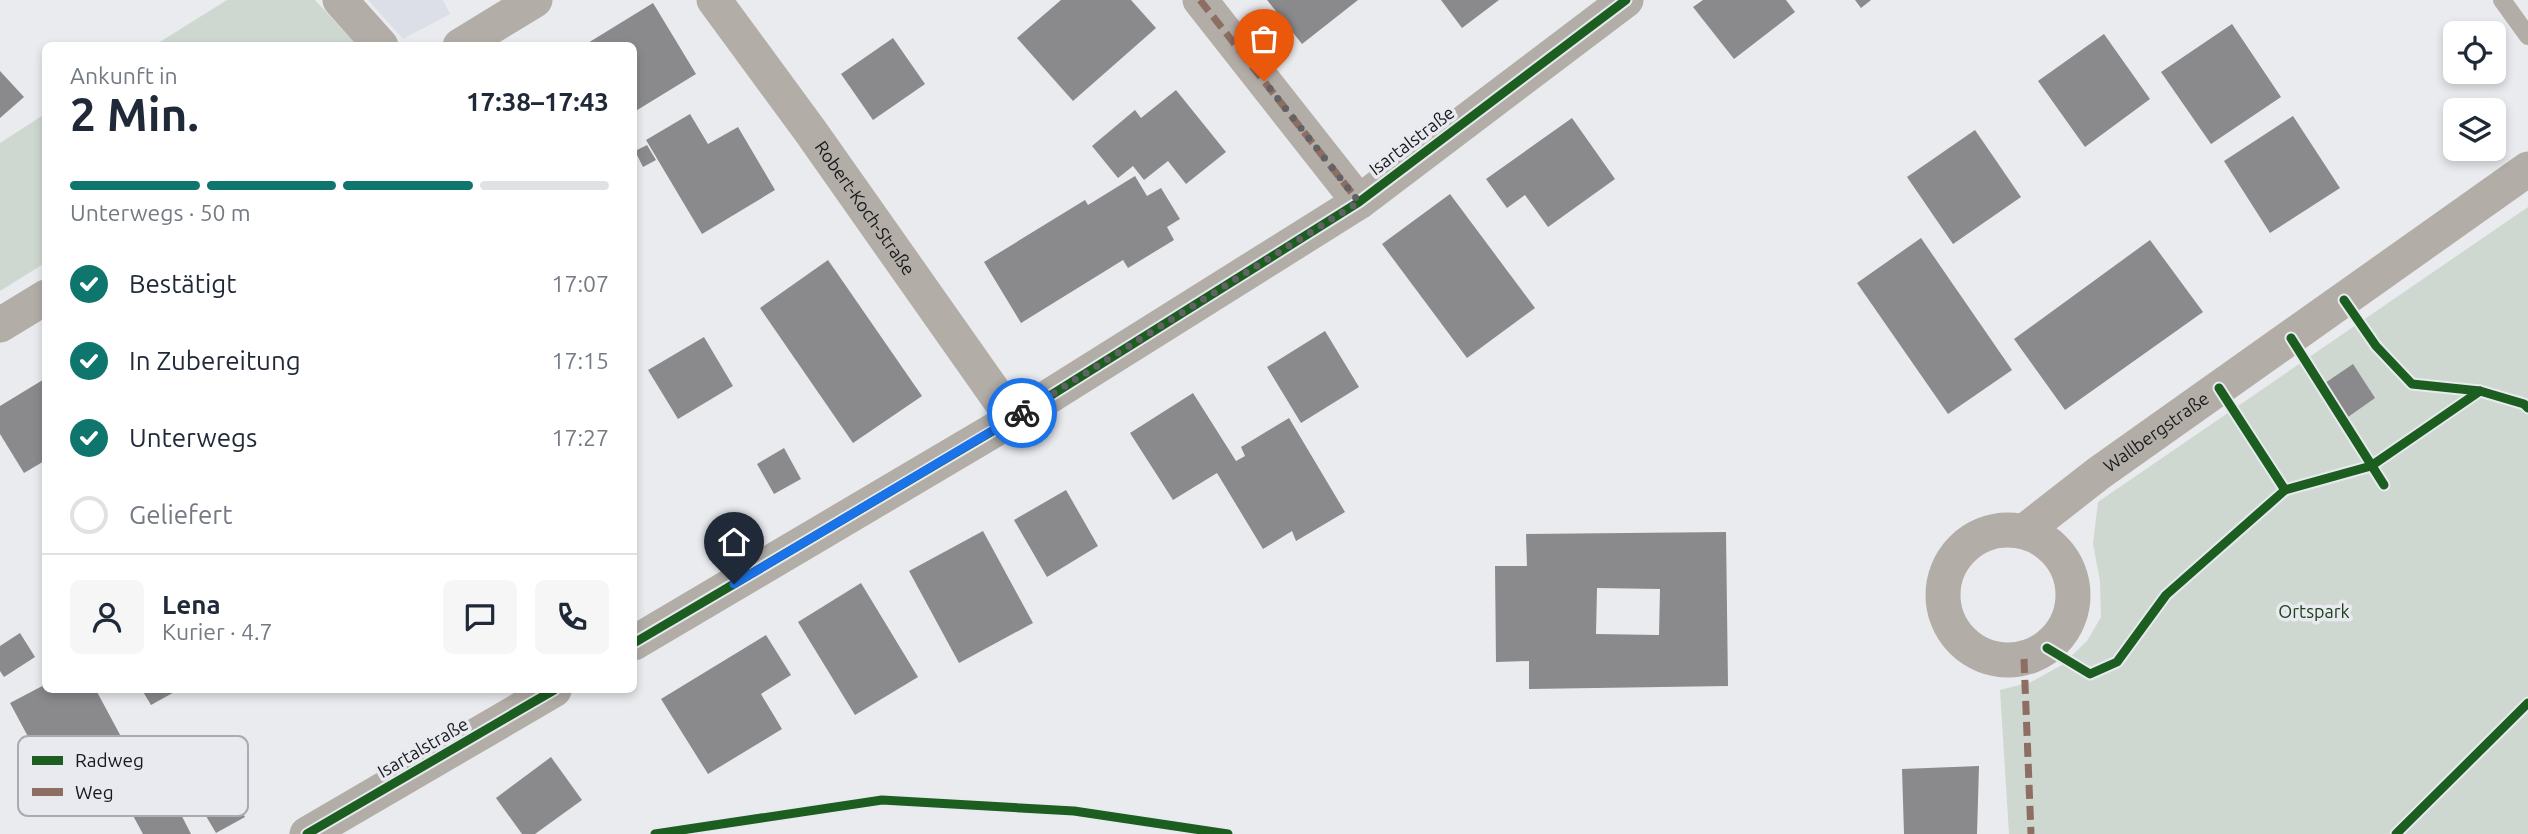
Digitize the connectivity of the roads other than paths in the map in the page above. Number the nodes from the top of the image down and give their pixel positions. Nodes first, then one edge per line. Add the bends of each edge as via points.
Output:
1 (340, 0) edge
2 (535, 0) edge
3 (714, 0) edge
4 (1200, 0) edge
5 (1626, 0) edge
6 (2502, 0) edge
7 (2528, 36) edge
8 (377, 42) edge
9 (467, 42) edge
10 (2528, 169) edge
11 (1359, 202) junction
12 (42, 299) edge
13 (0, 325) edge
14 (1013, 419) junction
15 (2026, 530) dead end
16 (637, 641) edge
17 (549, 693) edge
18 (307, 834) edge

1 - 8 street
2 - 9 street
3 - 14 street, Robert-Koch-Straße
4 - 11 street
5 - 11 street, Isartalstraße
6 - 7 lane
10 - 15 street, Wallbergstraße via 2099,473
11 - 14 street, Isartalstraße
12 - 13 street
14 - 16 street, Isartalstraße
17 - 18 street, Isartalstraße

